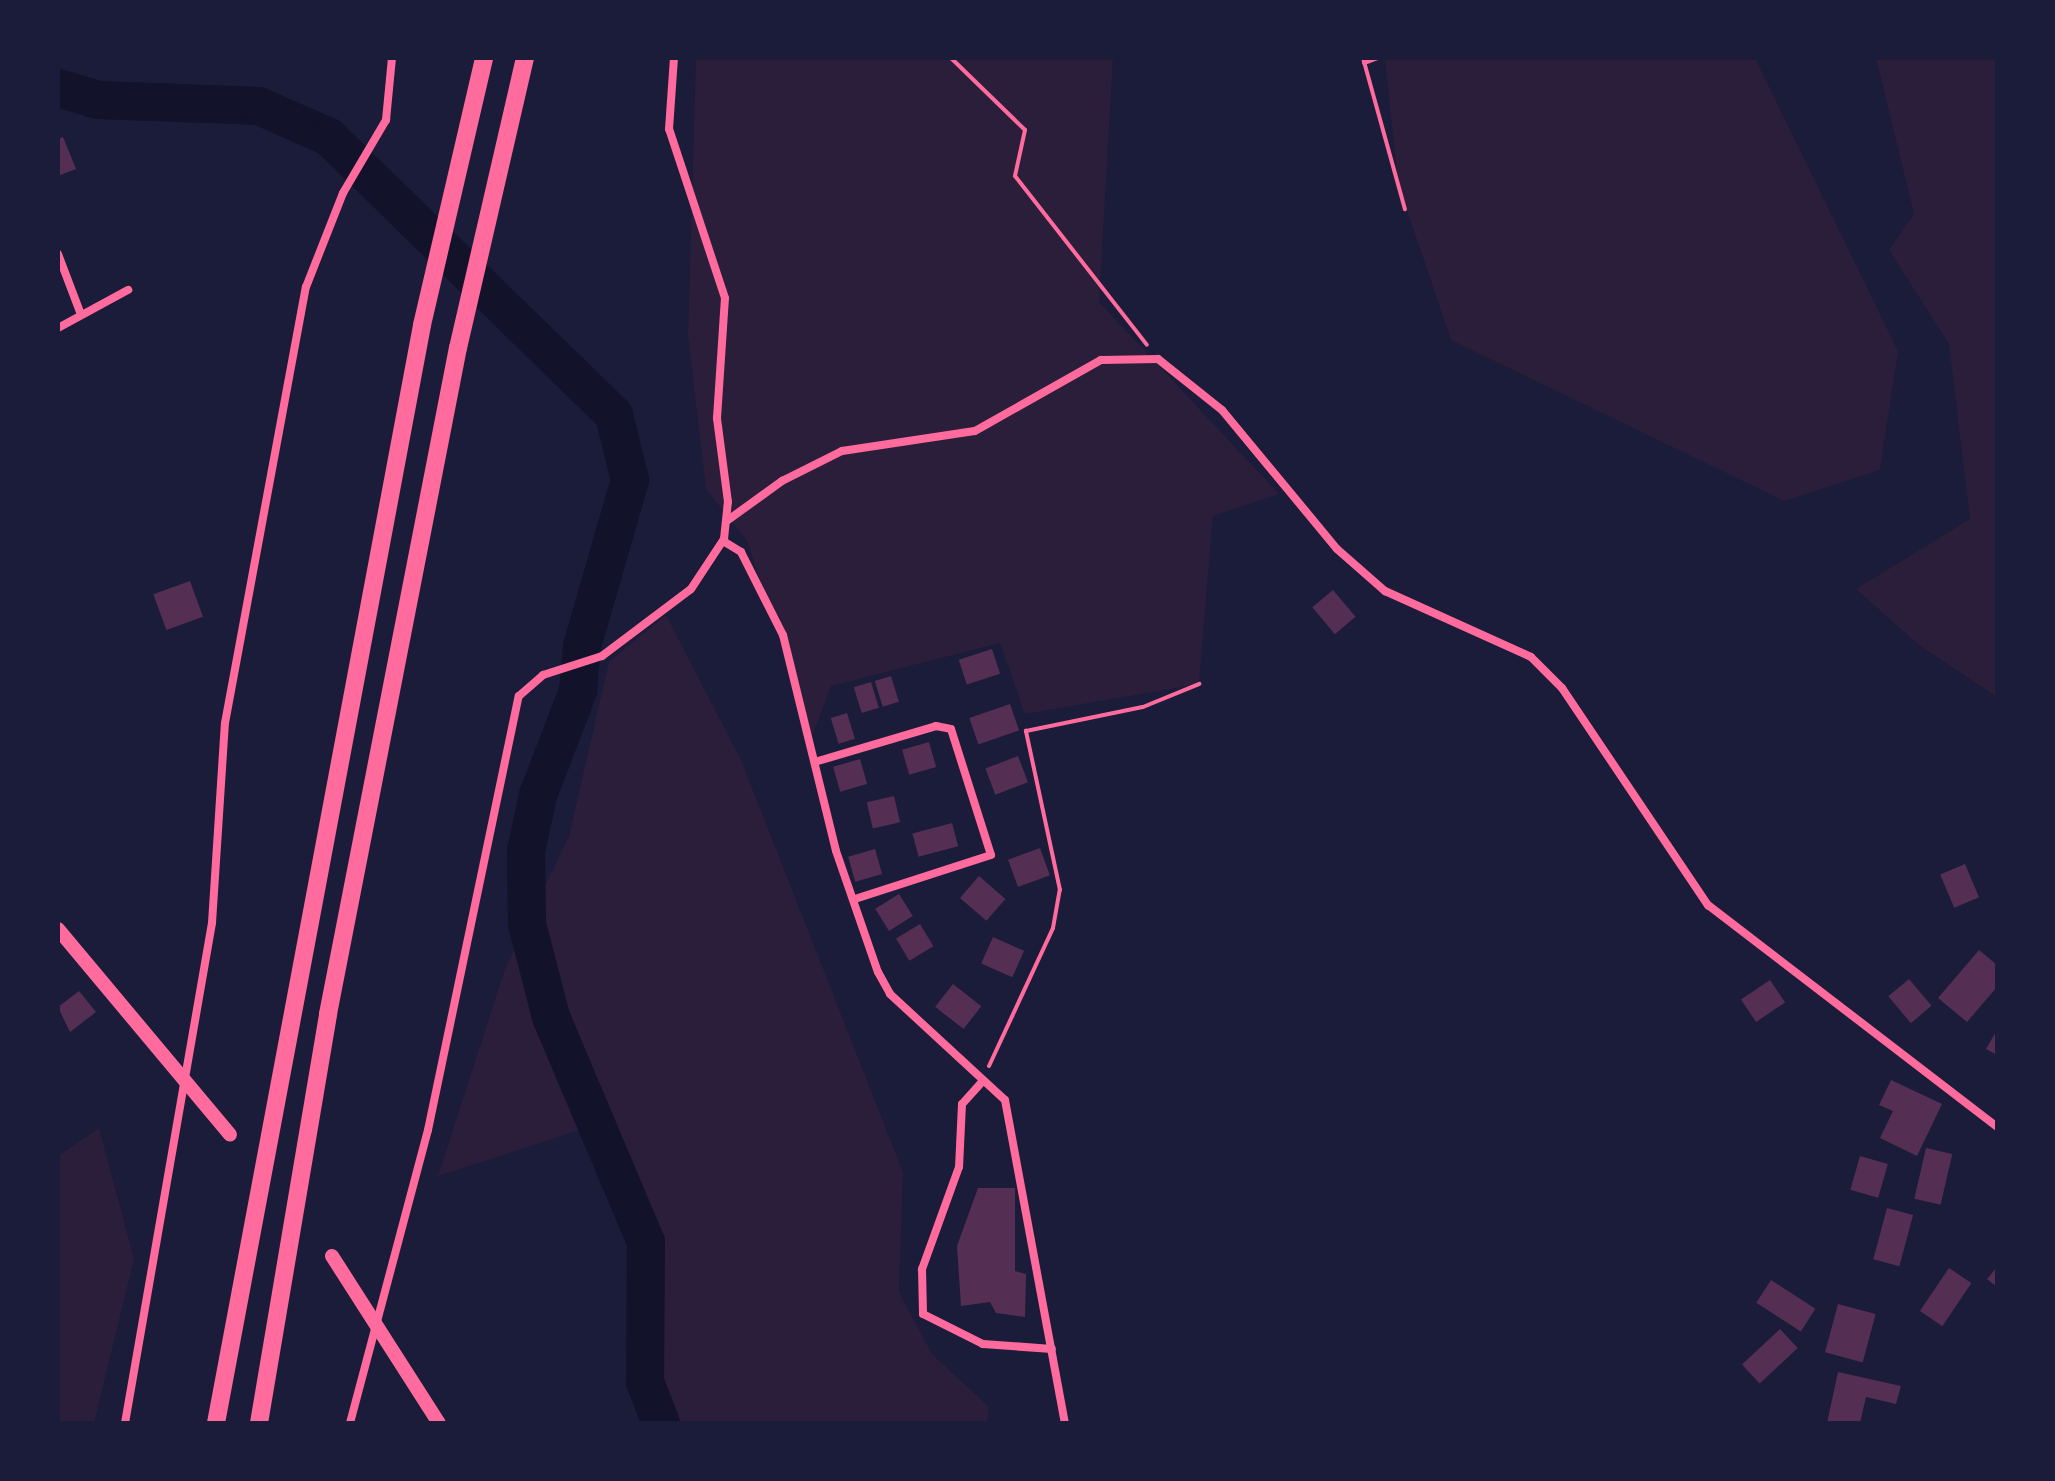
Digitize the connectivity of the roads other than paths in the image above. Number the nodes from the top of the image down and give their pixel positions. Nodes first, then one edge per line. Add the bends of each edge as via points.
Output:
1 (392, 58) edge
2 (484, 58) edge
3 (525, 58) edge
4 (674, 58) edge
5 (58, 254) edge
6 (128, 290) dead end
7 (80, 312) junction
8 (58, 328) edge
9 (728, 520) junction
10 (723, 541) junction
11 (818, 761) junction
12 (855, 899) junction
13 (58, 929) edge
14 (182, 1079) junction
15 (981, 1083) junction
16 (1997, 1127) edge
17 (230, 1135) dead end
18 (332, 1256) dead end
19 (375, 1323) junction
20 (1052, 1349) junction
21 (125, 1423) edge
22 (216, 1423) edge
23 (259, 1423) edge
24 (350, 1423) edge
25 (439, 1423) edge
26 (1065, 1423) edge

1 - 14 street via 386,120 343,193 306,287 225,723 212,923
2 - 22 highway via 422,325
3 - 23 highway via 458,348 328,1014
4 - 9 street via 669,129 725,298 717,436
5 - 7 street
6 - 7 street
7 - 8 street
9 - 10 street
9 - 16 street via 782,481 842,451 975,431 1101,360 1158,359 1222,410 1337,549 1385,591 1531,657 1562,688 1708,905
10 - 11 street via 741,552 783,635
10 - 19 street via 691,589 602,656 534,679 519,696 428,1130
11 - 12 street via 836,851
11 - 12 street via 936,726 951,729 991,855
12 - 15 street via 890,994
13 - 14 main road
14 - 17 main road
14 - 21 street
15 - 20 street via 1005,1100
15 - 20 street via 962,1104 955,1142 959,1167 922,1269 923,1314 983,1344
18 - 19 main road
19 - 24 street
19 - 25 main road
20 - 26 street

